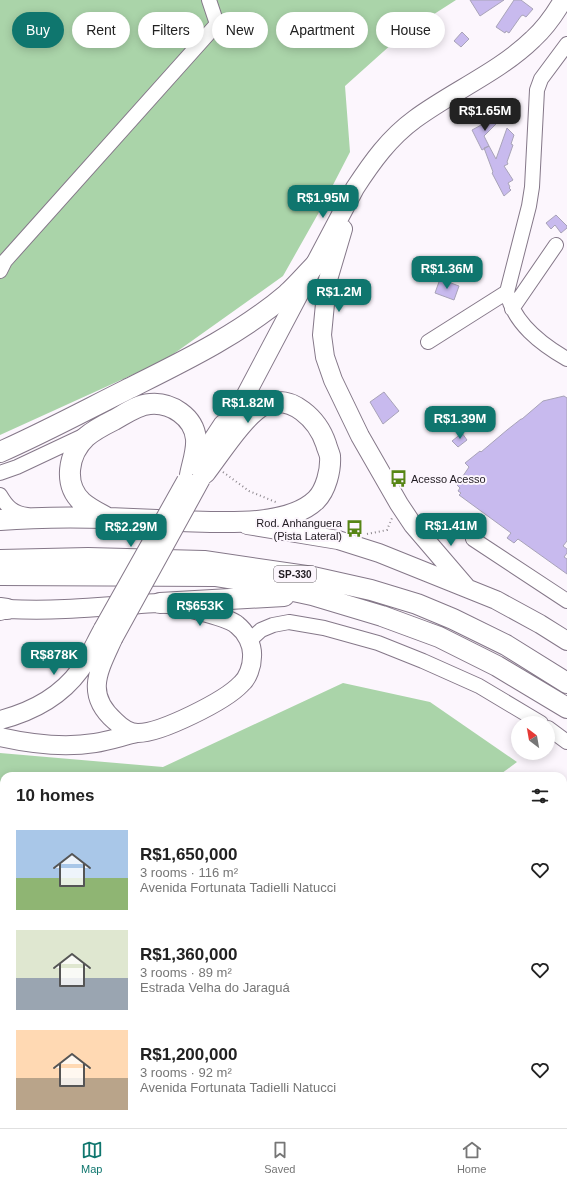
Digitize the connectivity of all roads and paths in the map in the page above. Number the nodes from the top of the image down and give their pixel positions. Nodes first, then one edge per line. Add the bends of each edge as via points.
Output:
1 (209, 0) edge
2 (563, 0) edge
3 (567, 44) edge
4 (355, 188) junction
5 (556, 245) dead end
6 (317, 263) junction
7 (0, 271) edge
8 (507, 292) junction
9 (512, 309) junction
10 (428, 342) dead end
11 (567, 359) edge
12 (94, 431) junction
13 (0, 452) edge
14 (0, 473) edge
15 (199, 474) junction
16 (0, 495) edge
17 (278, 503) dead end
18 (399, 504) junction
19 (37, 517) junction
20 (108, 518) junction
21 (0, 520) edge
22 (231, 523) junction
23 (366, 534) dead end
24 (473, 539) dead end
25 (0, 560) edge
26 (0, 575) edge
27 (467, 588) junction
28 (312, 595) junction
29 (567, 601) edge
30 (160, 603) junction
31 (2, 609) edge
32 (108, 634) junction
33 (249, 641) junction
34 (567, 641) edge
35 (567, 683) edge
36 (567, 708) edge
37 (529, 716) edge
38 (0, 720) edge
39 (137, 733) junction
40 (555, 733) edge
41 (0, 737) edge
42 (567, 742) edge

1 - 7 street via 217,24 5,261
2 - 4 main road via 534,39 515,55 414,120 394,136
3 - 8 street via 541,79 537,90 532,187
4 - 6 main road
4 - 18 main road via 327,283 322,335 325,357 333,380 360,436
5 - 9 street
6 - 13 highway via 287,294 219,342 38,436
6 - 15 main road
8 - 9 street
8 - 10 street
9 - 11 street via 531,334
12 - 14 street
12 - 15 highway via 132,410 149,404 173,408 188,420 196,438
12 - 20 highway via 77,447 71,460 70,478 81,501
15 - 17 path
15 - 22 highway via 241,425 265,405 279,402 289,404 305,412 315,423 330,455 326,486 318,498 300,511 285,516
15 - 32 main road, bridge
16 - 19 street via 13,511
18 - 23 path via 386,530
18 - 27 main road via 413,525
19 - 20 highway
19 - 21 highway
20 - 22 highway
22 - 27 main road via 338,540 380,552
24 - 29 street
25 - 35 highway, SP-330 via 204,560 313,577 371,590 417,604 453,619 506,645
26 - 28 highway, SP-330 via 215,576
27 - 34 main road via 496,600
28 - 30 highway
28 - 36 highway, SP-330 via 382,616 439,637 497,666
30 - 31 main road via 64,610
30 - 33 main road via 225,619 236,624
32 - 38 main road via 68,684 53,696 32,708
32 - 39 main road via 98,672 99,700 107,714 122,728
33 - 37 street via 261,630 273,624 289,622 324,628 378,643 479,686
33 - 39 main road via 252,656 250,671 242,684 178,722
39 - 41 main road via 94,743 74,744 51,744
40 - 42 street

